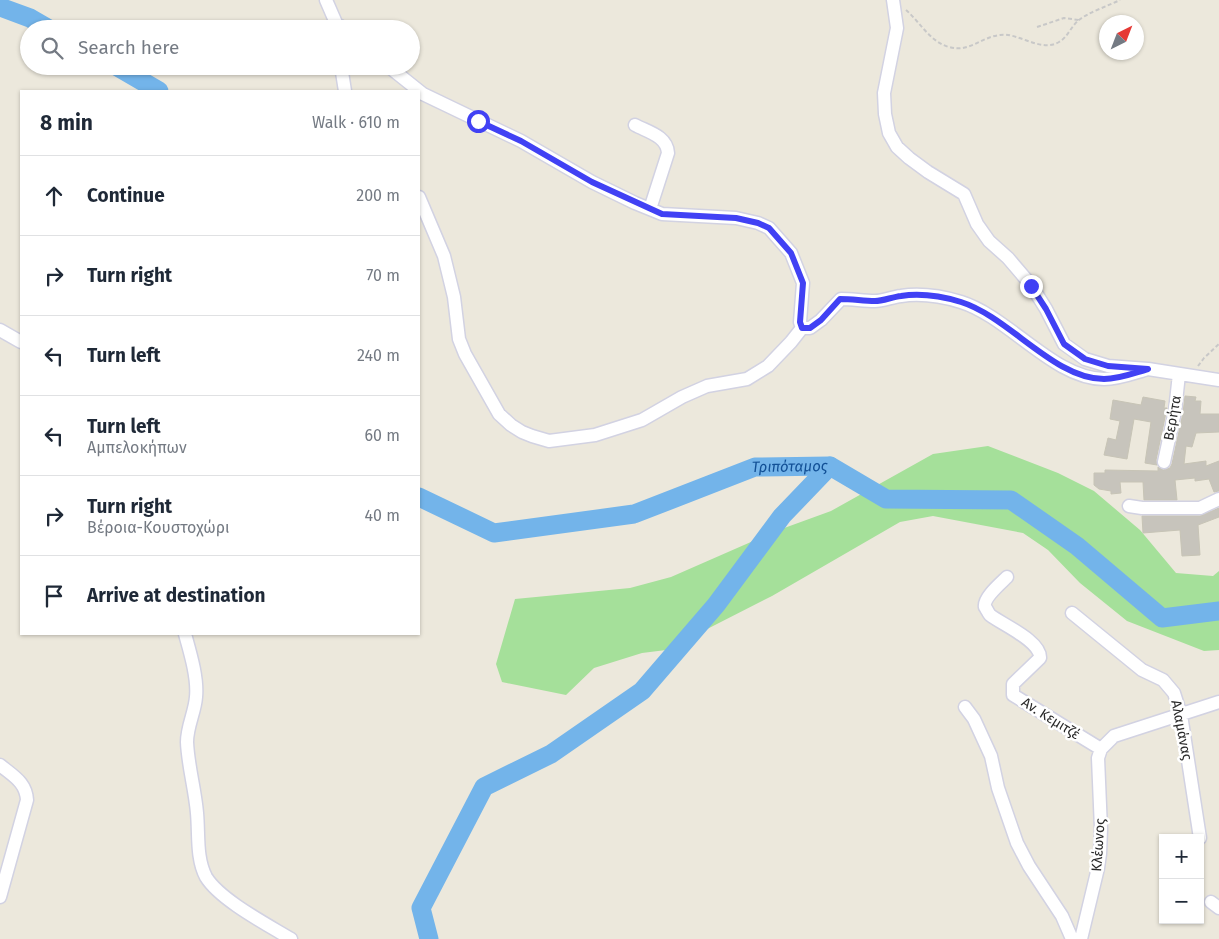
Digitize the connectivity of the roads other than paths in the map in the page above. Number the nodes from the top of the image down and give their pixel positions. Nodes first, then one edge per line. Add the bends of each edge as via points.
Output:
1 (326, 0) edge
2 (897, 3) edge
3 (335, 20) edge
4 (342, 75) edge
5 (399, 75) edge
6 (345, 90) edge
7 (417, 90) edge
8 (420, 92) edge
9 (634, 125) dead end
10 (420, 200) edge
11 (650, 209) junction
12 (802, 328) junction
13 (0, 330) edge
14 (20, 341) edge
15 (1148, 369) junction
16 (1179, 374) junction
17 (1219, 380) edge
18 (1164, 462) dead end
19 (1219, 499) edge
20 (1129, 506) dead end
21 (1007, 577) dead end
22 (1072, 613) dead end
23 (185, 635) edge
24 (1219, 702) edge
25 (965, 706) dead end
26 (1181, 715) junction
27 (1101, 749) junction
28 (0, 765) edge
29 (1199, 834) edge
30 (0, 898) edge
31 (292, 939) edge
32 (1072, 939) edge
33 (1081, 939) edge

1 - 3 street
2 - 15 street via 896,28 884,93 889,133 897,147 908,158 964,194 989,241 1031,286 1064,344 1085,359 1108,366
4 - 6 street
5 - 7 street
8 - 11 street
9 - 11 street via 664,140 668,146
10 - 12 street via 444,256 454,297 459,339 465,354 499,414 532,436 549,441 595,435 642,420 708,386 746,379 768,366
11 - 12 street via 662,214 736,218 769,228 791,253 803,283
12 - 15 street via 810,328 821,320 840,299 876,301 922,294 962,302 1019,336 1060,367 1089,377 1115,378
13 - 14 street
15 - 16 street
16 - 17 street
16 - 18 street, Βερήτα
19 - 20 street via 1200,508
21 - 27 street, Αν. Κεμιτζέ via 991,594 985,608 1041,652 1040,658 1013,684 1013,695
22 - 26 street, Αλαμάνας via 1142,670 1169,686
23 - 31 street via 196,683 187,740 201,864 206,877 223,894
24 - 26 street
25 - 32 street via 991,756 1017,844 1062,916
26 - 27 street via 1114,736
26 - 29 street, Αλαμάνας
27 - 33 street, Κλέωνος via 1098,758 1101,829 1098,868
28 - 30 street via 21,782 27,800

